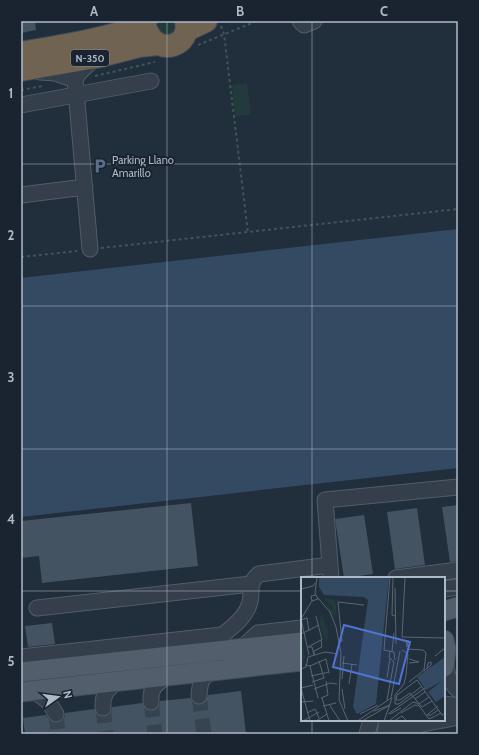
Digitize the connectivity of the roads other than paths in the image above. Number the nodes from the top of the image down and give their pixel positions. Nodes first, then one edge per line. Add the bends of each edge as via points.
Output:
1 (147, 21) edge
2 (300, 21) edge
3 (314, 21) edge
4 (213, 22) edge
5 (186, 26) edge
6 (158, 44) junction
7 (21, 52) edge
8 (96, 57) junction
9 (21, 70) edge
10 (152, 80) dead end
11 (76, 88) junction
12 (21, 105) edge
13 (85, 187) junction
14 (21, 195) edge
15 (90, 249) road end
16 (458, 487) edge
17 (458, 570) edge
18 (331, 572) edge
19 (404, 577) edge
20 (458, 587) edge
21 (445, 588) edge
22 (251, 589) junction
23 (458, 607) edge
24 (37, 608) dead end
25 (445, 611) edge
26 (301, 628) edge
27 (458, 633) edge
28 (301, 642) edge
29 (242, 648) junction
30 (445, 655) edge
31 (21, 657) edge
32 (301, 661) edge
33 (213, 671) junction
34 (21, 672) edge
35 (168, 676) junction
36 (117, 682) junction
37 (66, 687) junction
38 (458, 690) edge
39 (27, 692) edge
40 (199, 696) tunnel mouth
41 (151, 702) tunnel mouth
42 (445, 704) edge
43 (458, 706) edge
44 (103, 708) tunnel mouth
45 (458, 717) edge
46 (445, 720) edge
47 (371, 721) edge
48 (379, 721) edge
49 (439, 721) edge
50 (392, 727) edge
51 (414, 731) edge
52 (367, 734) edge
53 (376, 734) edge

1 - 6 highway, N-350 via 148,33
1 - 7 highway, N-350 via 128,31
2 - 3 street via 304,25
4 - 5 highway, N-350
5 - 6 highway, N-350 via 182,40 168,46
6 - 8 highway, N-350
8 - 9 highway, N-350
8 - 11 street via 79,74
9 - 11 street via 55,73
10 - 11 street
11 - 12 street
11 - 13 street
13 - 14 street
13 - 15 street
16 - 18 street via 325,500
17 - 19 street
18 - 22 street via 259,574 255,577
20 - 21 street
22 - 24 street via 166,594
22 - 31 street via 250,604 245,613 222,635
23 - 25 main road
26 - 29 street via 258,633
27 - 30 main road via 450,641
28 - 29 main road
29 - 34 main road
30 - 38 street via 449,678
32 - 33 main road
33 - 35 main road
33 - 40 street via 202,679
35 - 36 main road
35 - 41 street via 156,683 151,690
36 - 37 main road
36 - 44 street via 108,689 102,699
37 - 39 main road
37 - 39 street via 55,699 56,714 44,697
42 - 43 street
45 - 46 street
47 - 52 street
48 - 53 street
49 - 51 street via 417,725
50 - 51 street

